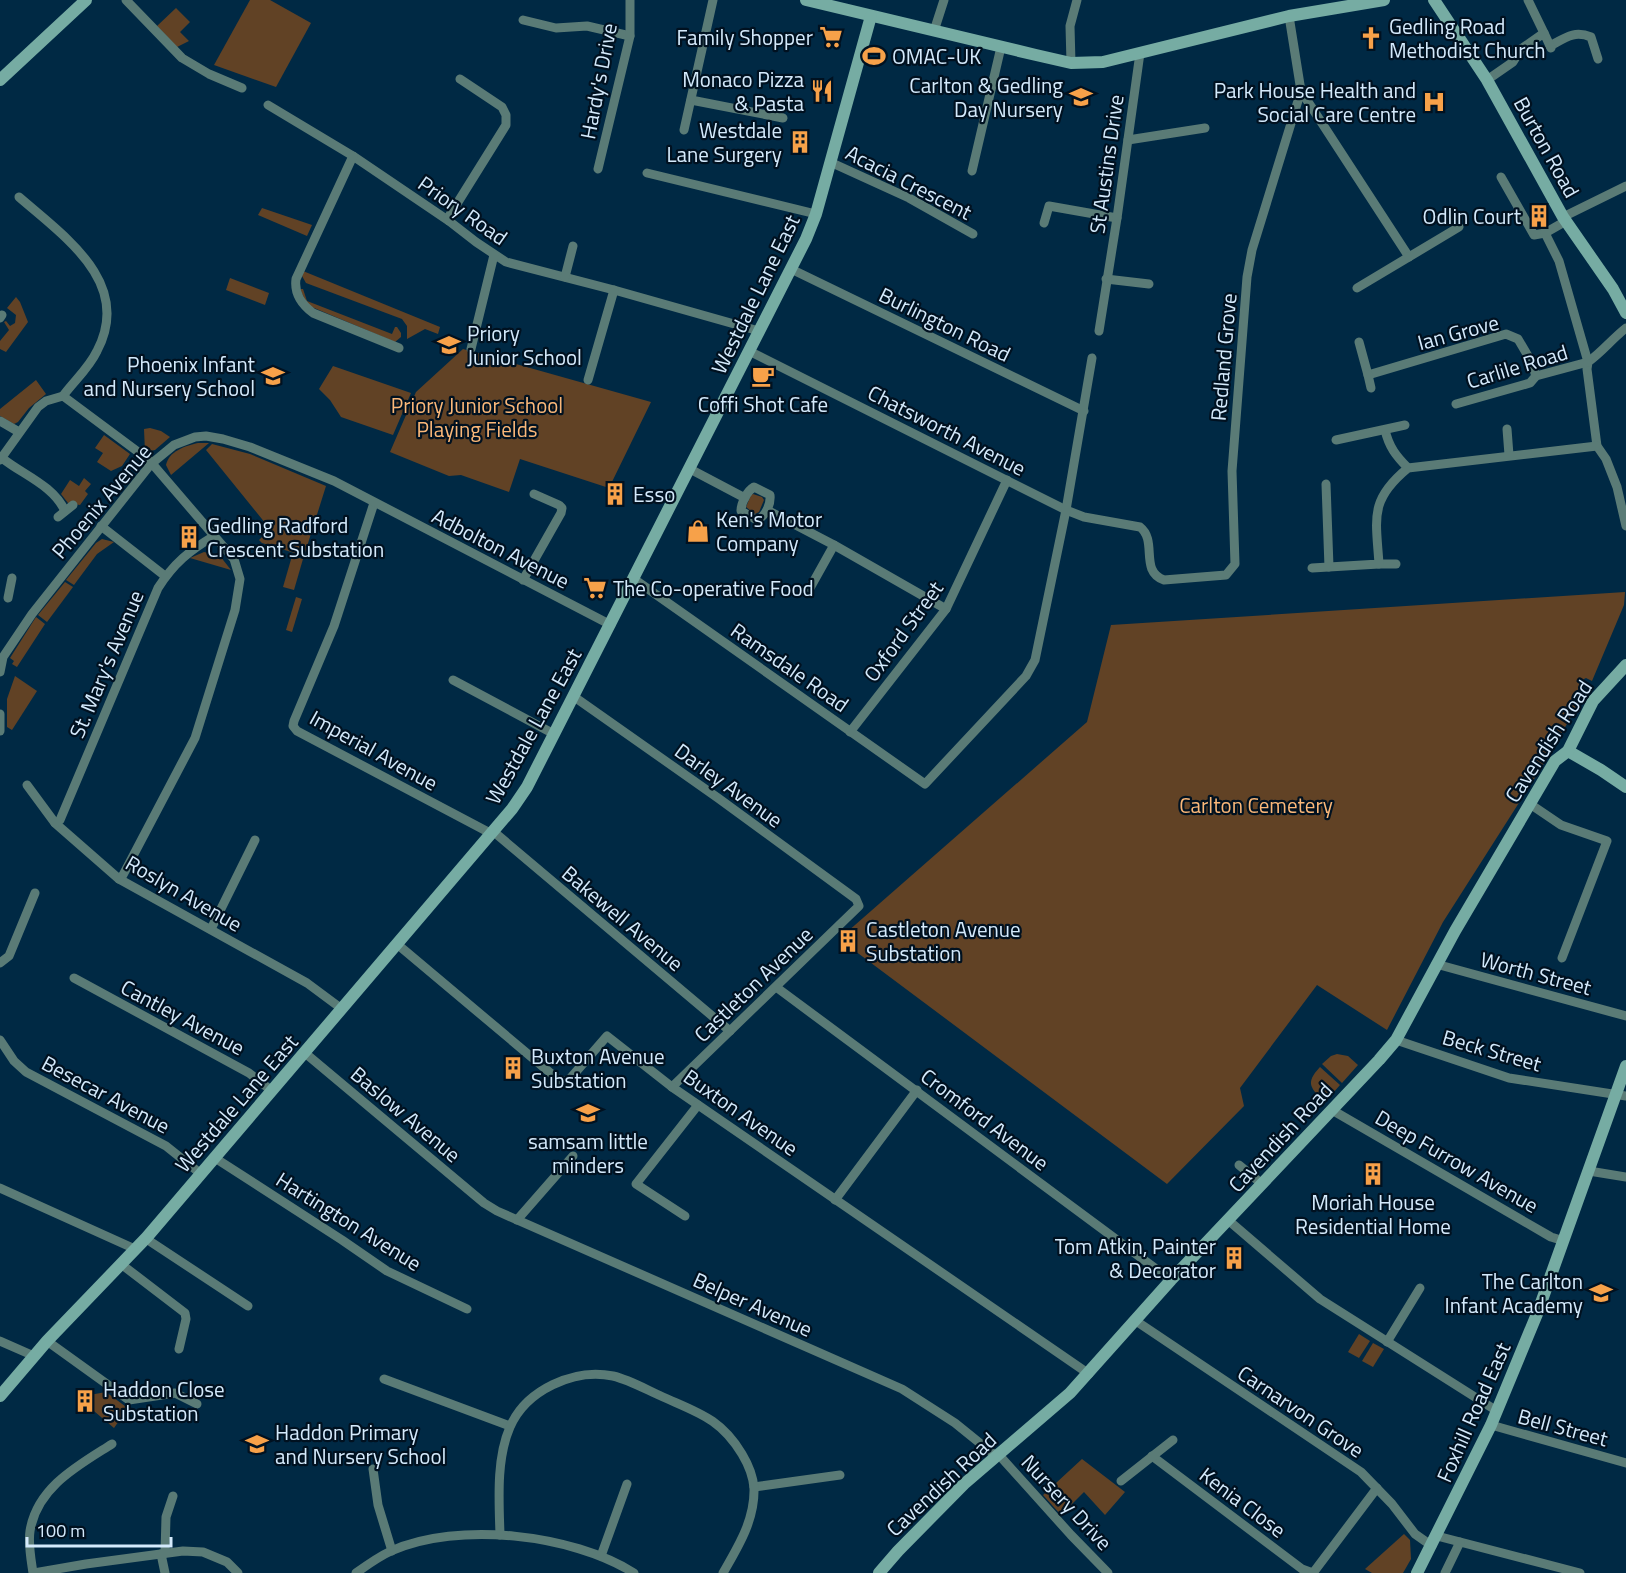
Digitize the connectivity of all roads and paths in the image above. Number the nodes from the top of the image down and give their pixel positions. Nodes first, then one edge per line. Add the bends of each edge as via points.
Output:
1 (86, 0) edge
2 (126, 0) edge
3 (630, 0) edge
4 (713, 0) edge
5 (944, 0) edge
6 (1077, 0) edge
7 (1384, 0) edge
8 (1434, 0) edge
9 (1528, 0) edge
10 (812, 1) edge
11 (871, 16) junction
12 (1289, 16) junction
13 (522, 20) dead end
14 (934, 31) junction
15 (1544, 33) junction
16 (630, 36) junction
17 (1001, 47) junction
18 (1140, 53) junction
19 (1598, 59) dead end
20 (1071, 63) junction
21 (1, 76) edge
22 (460, 79) dead end
23 (1487, 80) junction
24 (242, 88) dead end
25 (1301, 91) junction
26 (691, 100) junction
27 (268, 105) dead end
28 (783, 118) dead end
29 (1204, 128) dead end
30 (684, 130) dead end
31 (1128, 140) junction
32 (353, 156) junction
33 (830, 162) junction
34 (598, 169) dead end
35 (972, 171) dead end
36 (647, 173) dead end
37 (1501, 177) dead end
38 (1626, 186) edge
39 (20, 197) dead end
40 (816, 214) junction
41 (1117, 218) junction
42 (1565, 219) junction
43 (449, 221) junction
44 (1044, 223) dead end
45 (1459, 227) dead end
46 (1545, 233) junction
47 (973, 234) dead end
48 (573, 246) dead end
49 (494, 255) junction
50 (1409, 257) junction
51 (791, 269) junction
52 (565, 277) junction
53 (1106, 279) junction
54 (1149, 284) dead end
55 (1357, 288) dead end
56 (614, 290) junction
57 (1626, 313) edge
58 (1626, 328) edge
59 (759, 331) junction
60 (1099, 331) dead end
61 (1359, 342) dead end
62 (399, 348) dead end
63 (471, 349) dead end
64 (749, 351) junction
65 (1092, 358) dead end
66 (1588, 363) junction
67 (1368, 375) junction
68 (1536, 376) junction
69 (588, 380) dead end
70 (1371, 388) dead end
71 (63, 396) junction
72 (1456, 404) dead end
73 (1084, 411) junction
74 (0, 421) edge
75 (1405, 424) dead end
76 (1507, 429) dead end
77 (1385, 430) junction
78 (19, 432) junction
79 (1336, 440) dead end
80 (1597, 446) junction
81 (1509, 455) junction
82 (1, 459) edge
83 (151, 464) junction
84 (1408, 468) junction
85 (690, 469) junction
86 (1007, 480) junction
87 (1326, 484) dead end
88 (534, 494) dead end
89 (745, 498) junction
90 (374, 503) junction
91 (767, 510) junction
92 (1066, 510) junction
93 (66, 511) dead end
94 (101, 526) junction
95 (1135, 526) joint
96 (1626, 526) edge
97 (214, 536) junction
98 (834, 545) junction
99 (1379, 564) junction
100 (1396, 564) dead end
101 (1329, 567) junction
102 (1312, 568) dead end
103 (165, 576) junction
104 (634, 579) junction
105 (523, 580) junction
106 (0, 584) edge
107 (810, 588) dead end
108 (8, 598) dead end
109 (946, 609) junction
110 (611, 625) junction
111 (1626, 665) edge
112 (0, 672) edge
113 (453, 680) dead end
114 (573, 696) junction
115 (0, 714) edge
116 (0, 731) edge
117 (850, 732) junction
118 (554, 734) junction
119 (1568, 750) junction
120 (27, 785) dead end
121 (1626, 787) edge
122 (1530, 804) junction
123 (55, 823) junction
124 (493, 833) junction
125 (255, 840) dead end
126 (119, 879) junction
127 (35, 893) dead end
128 (859, 906) joint
129 (211, 929) junction
130 (397, 944) junction
131 (1562, 958) dead end
132 (0, 963) edge
133 (1436, 964) junction
134 (74, 978) dead end
135 (776, 987) junction
136 (342, 1009) junction
137 (1626, 1016) edge
138 (729, 1031) junction
139 (0, 1040) edge
140 (1396, 1040) junction
141 (305, 1053) junction
142 (1626, 1066) edge
143 (672, 1087) junction
144 (917, 1090) junction
145 (272, 1091) junction
146 (1621, 1095) edge
147 (698, 1105) junction
148 (1332, 1110) junction
149 (573, 1156) dead end
150 (215, 1158) junction
151 (1239, 1165) dead end
152 (1589, 1171) junction
153 (201, 1174) junction
154 (1626, 1177) edge
155 (1262, 1184) junction
156 (0, 1188) edge
157 (835, 1200) junction
158 (484, 1203) joint
159 (685, 1216) dead end
160 (518, 1220) junction
161 (1228, 1220) junction
162 (147, 1237) junction
163 (1564, 1241) junction
164 (135, 1249) junction
165 (121, 1264) junction
166 (1171, 1280) junction
167 (1420, 1288) dead end
168 (248, 1306) dead end
169 (467, 1309) dead end
170 (1136, 1321) junction
171 (0, 1341) edge
172 (47, 1341) junction
173 (1387, 1342) junction
174 (179, 1348) dead end
175 (34, 1356) junction
176 (1089, 1374) junction
177 (384, 1378) dead end
178 (0, 1396) edge
179 (197, 1404) dead end
180 (1497, 1411) junction
181 (1491, 1425) junction
182 (510, 1426) junction
183 (1173, 1440) dead end
184 (112, 1444) dead end
185 (998, 1456) junction
186 (1152, 1456) junction
187 (1626, 1463) edge
188 (373, 1469) dead end
189 (840, 1475) dead end
190 (1121, 1481) dead end
191 (627, 1484) dead end
192 (754, 1487) junction
193 (1377, 1488) junction
194 (173, 1496) dead end
195 (500, 1536) junction
196 (1435, 1541) junction
197 (1460, 1542) junction
198 (392, 1551) junction
199 (163, 1553) junction
200 (601, 1556) junction
201 (86, 1568) edge
202 (33, 1573) edge
203 (165, 1573) edge
204 (238, 1573) edge
205 (356, 1573) edge
206 (634, 1573) edge
207 (723, 1573) edge
208 (879, 1573) edge
209 (1108, 1573) edge
210 (1313, 1573) edge
211 (1417, 1573) edge
212 (1445, 1573) edge
213 (1580, 1573) edge

1 - 21 street
2 - 24 street via 182,58
3 - 16 street, Hardy's Drive
4 - 26 street
5 - 14 street
6 - 20 street via 1069,38
7 - 12 street
8 - 23 street, Burton Road
9 - 15 street
10 - 11 street
11 - 14 street
11 - 33 street, Westdale Lane East
12 - 18 street
12 - 25 street, Redland Grove
13 - 16 street via 556,28 588,26
14 - 17 street
15 - 19 street via 1550,47 1569,36 1591,36
15 - 23 street
16 - 34 street, Hardy's Drive
17 - 20 street
17 - 35 street
18 - 20 street via 1094,63
18 - 31 street, St Austins Drive
22 - 43 street via 502,108 506,125
23 - 42 street, Burton Road
25 - 50 street
25 - 95 street, Redland Grove via 1247,277 1232,471 1235,564 1226,576 1158,578 1150,565 1146,531
26 - 28 street
26 - 30 street
27 - 32 street, Priory Road
29 - 31 street
31 - 41 street, St Austins Drive
32 - 43 street, Priory Road
32 - 62 street via 296,279 296,290 304,306 313,313
33 - 40 street, Westdale Lane East
33 - 47 street, Acacia Crescent via 909,198
36 - 40 street
37 - 46 street via 1534,235
38 - 42 street
39 - 71 street via 78,250 94,270 106,295 108,321 102,341
40 - 51 street, Westdale Lane East
41 - 44 street via 1049,206
41 - 53 street, St Austins Drive
42 - 46 street
42 - 57 street, Burton Road
43 - 49 street, Priory Road
45 - 50 street
46 - 66 street via 1558,261
48 - 52 street
49 - 52 street, Priory Road via 506,262
49 - 63 street
50 - 55 street
51 - 59 street, Westdale Lane East
51 - 73 street, Burlington Road
52 - 56 street, Priory Road
53 - 54 street
53 - 60 street, St Austins Drive
56 - 59 street, Priory Road
56 - 69 street
58 - 66 street
59 - 64 street, Westdale Lane East
61 - 67 street
64 - 85 street, Westdale Lane East
64 - 86 street, Chatsworth Avenue
65 - 73 street
66 - 68 street, Carlile Road
66 - 80 street
67 - 68 street, Ian Grove via 1506,334 1518,339
67 - 70 street
68 - 72 street, Carlile Road via 1530,383
71 - 78 street via 38,407
71 - 83 street
73 - 92 street
74 - 78 street
75 - 77 street
76 - 81 street
77 - 79 street
77 - 84 street via 1388,444
78 - 82 street
80 - 81 street
80 - 96 street via 1617,487
81 - 84 street
82 - 93 street via 44,486
83 - 90 street, Phoenix Avenue via 174,445 206,436 264,452 334,481
83 - 94 street, Phoenix Avenue
83 - 97 street
84 - 99 street via 1379,500
85 - 89 street
85 - 104 street, Westdale Lane East
86 - 92 street, Chatsworth Avenue
86 - 109 street, Oxford Street
87 - 101 street
88 - 105 street via 562,508
89 - 91 street via 741,507 744,514 757,520
89 - 91 street via 754,487 767,493 771,500
90 - 105 street, Adbolton Avenue
90 - 124 street, Imperial Avenue via 351,580 293,726
91 - 98 street
92 - 95 street, Chatsworth Avenue
92 - 117 street, Ramsdale Road via 1035,660 1026,676 925,784
94 - 103 street
94 - 112 street, Phoenix Avenue via 32,614 3,657
97 - 103 street, St. Mary's Avenue via 183,556
97 - 126 street via 234,559 240,575 235,610 195,738
98 - 107 street
98 - 109 street
99 - 100 street
99 - 101 street
101 - 102 street
103 - 123 street, St. Mary's Avenue via 60,820
104 - 110 street, Westdale Lane East
104 - 117 street, Ramsdale Road
105 - 110 street, Adbolton Avenue
106 - 108 street via 11,582
109 - 117 street, Oxford Street
110 - 114 street, Westdale Lane East
111 - 119 street, Cavendish Road via 1593,701
113 - 118 street
114 - 118 street, Westdale Lane East
114 - 128 street, Darley Avenue via 856,899
115 - 116 street
118 - 124 street, Westdale Lane East via 527,787
119 - 121 street
119 - 122 street, Cavendish Road via 1555,761
120 - 123 street, Roslyn Avenue
122 - 131 street via 1561,825 1607,841
122 - 133 street, Cavendish Road
123 - 126 street, Roslyn Avenue
124 - 130 street, Westdale Lane East
124 - 138 street, Bakewell Avenue
125 - 129 street
126 - 129 street, Roslyn Avenue
127 - 132 street via 9,956
128 - 135 street, Castleton Avenue
129 - 136 street, Roslyn Avenue via 307,983
130 - 136 street, Westdale Lane East
130 - 143 street, Buxton Avenue via 560,1081 568,1081 607,1036
133 - 137 street, Worth Street
133 - 140 street, Cavendish Road
134 - 145 street, Cantley Avenue via 249,1073
135 - 138 street, Castleton Avenue
135 - 144 street, Cromford Avenue
136 - 141 street, Westdale Lane East
138 - 143 street, Castleton Avenue
139 - 153 street, Besecar Avenue via 26,1072 166,1146
140 - 146 street, Beck Street via 1509,1078
140 - 148 street, Cavendish Road
141 - 145 street, Westdale Lane East
141 - 158 street, Baslow Avenue
142 - 146 street, Foxhill Road East
143 - 147 street, Buxton Avenue
144 - 157 street
144 - 166 street, Cromford Avenue
145 - 150 street, Westdale Lane East
146 - 152 street, Foxhill Road East
147 - 157 street, Buxton Avenue
147 - 159 street via 636,1184
148 - 155 street, Cavendish Road
148 - 163 street, Deep Furrow Avenue
149 - 160 street
150 - 153 street, Westdale Lane East
150 - 169 street, Hartington Avenue via 387,1271
151 - 155 street
152 - 154 street
152 - 163 street, Foxhill Road East
153 - 162 street, Westdale Lane East
155 - 161 street, Cavendish Road
156 - 164 street
157 - 176 street, Buxton Avenue
158 - 160 street, Belper Avenue
160 - 185 street, Belper Avenue via 902,1389
161 - 166 street, Cavendish Road
161 - 173 street via 1320,1299
162 - 164 street, Westdale Lane East
162 - 168 street
163 - 180 street, Foxhill Road East
164 - 165 street, Westdale Lane East
165 - 172 street, Westdale Lane East
165 - 174 street via 185,1313
166 - 170 street, Cavendish Road
167 - 173 street
170 - 176 street, Cavendish Road
170 - 193 street, Carnarvon Grove via 1361,1472
171 - 175 street
172 - 175 street, Westdale Lane East
172 - 179 street via 129,1400 175,1393
173 - 180 street
175 - 178 street, Westdale Lane East
176 - 185 street, Cavendish Road
177 - 182 street
180 - 181 street, Foxhill Road East
181 - 187 street, Bell Street
181 - 196 street, Foxhill Road East
182 - 192 street via 538,1394 556,1382 579,1375 614,1377 716,1422 732,1437 747,1462
182 - 195 street via 503,1451
183 - 186 street
184 - 202 street via 71,1471 44,1497 30,1533
185 - 208 street, Cavendish Road via 959,1489
185 - 209 street, Nursery Drive
186 - 190 street
186 - 210 street, Kenia Close via 1302,1569
188 - 198 street via 378,1504
189 - 192 street
191 - 200 street
192 - 207 street via 750,1519
193 - 196 street, Carnarvon Grove via 1415,1534
193 - 210 street
194 - 199 street via 166,1516
195 - 198 street via 436,1539
195 - 200 street via 550,1540
196 - 197 street
196 - 211 street, Foxhill Road East
197 - 212 street
197 - 213 street
198 - 205 street
199 - 201 street
199 - 203 street
199 - 204 street via 203,1552 227,1562
200 - 206 street
201 - 202 street

